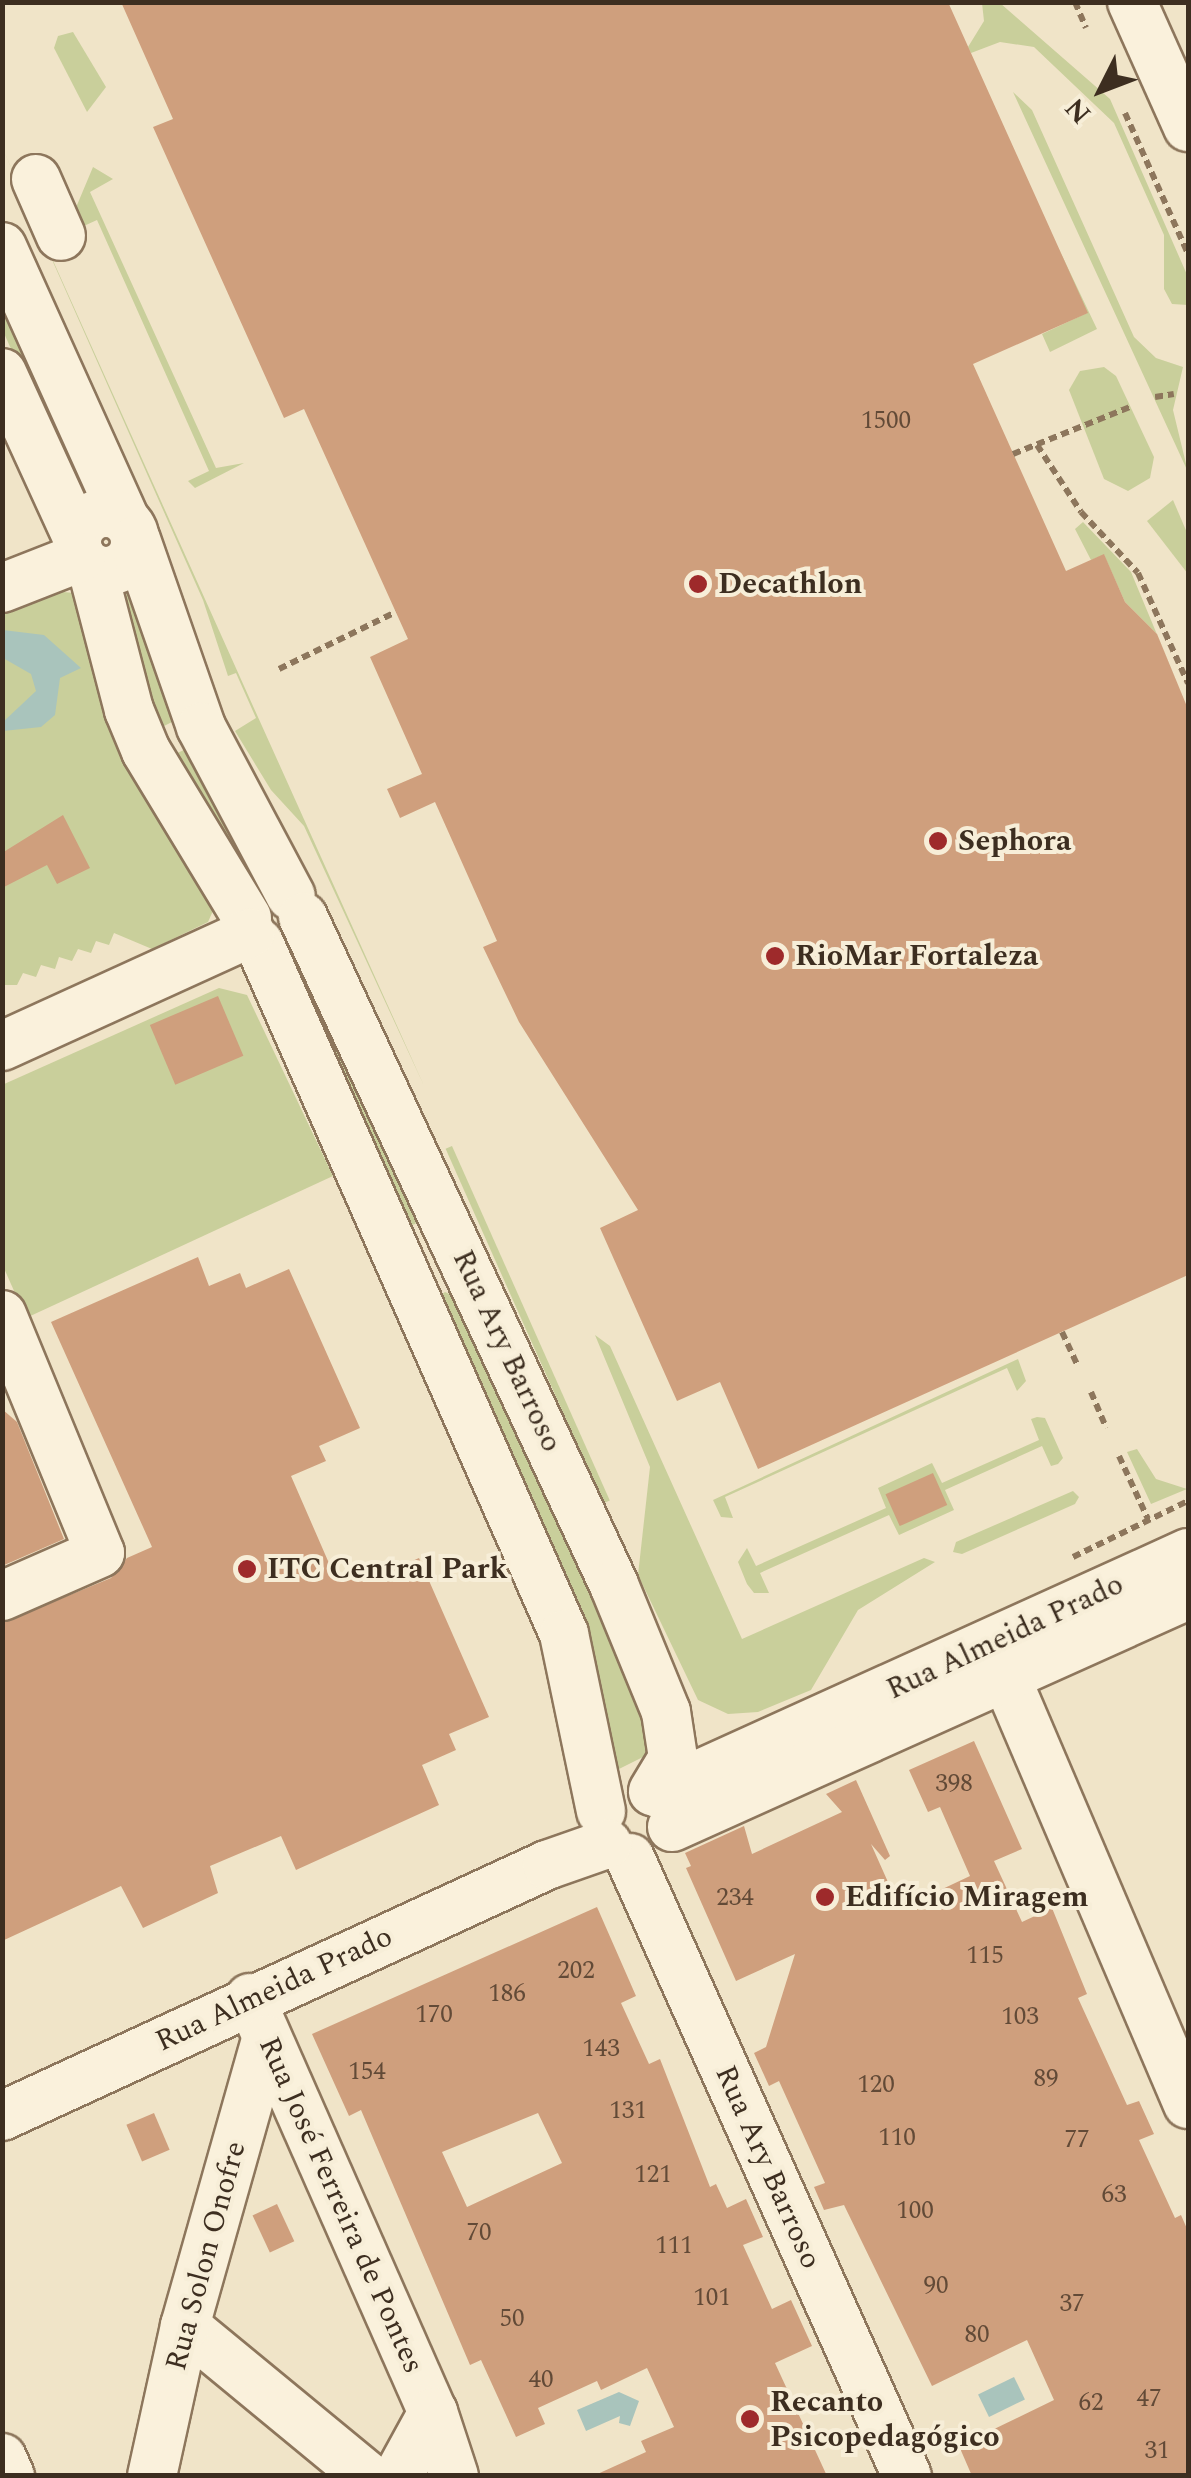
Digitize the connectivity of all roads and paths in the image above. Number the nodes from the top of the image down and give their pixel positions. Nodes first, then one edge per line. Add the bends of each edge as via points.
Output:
1 (1075, 2) edge
2 (1132, 2) edge
3 (1086, 28) dead end
4 (1124, 112) dead end
5 (1188, 127) edge
6 (36, 179) dead end
7 (61, 236) dead end
8 (2, 247) edge
9 (1188, 254) edge
10 (2, 372) edge
11 (1174, 394) dead end
12 (1156, 397) dead end
13 (1130, 407) dead end
14 (1038, 445) junction
15 (1013, 454) dead end
16 (130, 530) junction
17 (84, 554) junction
18 (2, 588) edge
19 (396, 612) dead end
20 (279, 670) dead end
21 (1188, 683) edge
22 (297, 906) junction
23 (252, 931) junction
24 (2, 1046) edge
25 (455, 1239) junction
26 (402, 1262) junction
27 (2, 1314) edge
28 (1062, 1332) dead end
29 (1077, 1364) dead end
30 (1091, 1392) dead end
31 (1106, 1428) dead end
32 (1119, 1456) dead end
33 (1148, 1519) dead end
34 (1188, 1553) edge
35 (2, 1596) edge
36 (1188, 1596) edge
37 (1007, 1680) junction
38 (666, 1712) junction
39 (756, 1752) junction
40 (661, 1804) junction
41 (609, 1834) junction
42 (258, 2018) junction
43 (1188, 2104) edge
44 (2, 2116) edge
45 (185, 2326) junction
46 (433, 2412) junction
47 (2, 2458) edge
48 (10, 2476) edge
49 (152, 2476) edge
50 (367, 2476) edge
51 (398, 2476) edge
52 (454, 2476) edge
53 (907, 2476) edge

1 - 3 path
2 - 5 street
4 - 9 path
6 - 7 street
8 - 16 street, Rua Ary Barroso
10 - 17 street, Rua Ary Barroso
11 - 12 path
13 - 14 path
14 - 15 path
14 - 21 path via 1081,512 1138,574
16 - 17 street via 96,514
16 - 22 street, Rua Ary Barroso via 200,728
17 - 18 street
17 - 23 street, Rua Ary Barroso via 140,737
19 - 20 path
22 - 23 street via 289,944
22 - 25 street, Rua Ary Barroso
23 - 24 street
23 - 26 street, Rua Ary Barroso
25 - 26 street
25 - 38 street, Rua Ary Barroso
26 - 41 street, Rua Ary Barroso via 564,1634
27 - 35 street via 100,1554
28 - 29 path
30 - 31 path
32 - 33 path
34 - 39 street, Rua Almeida Prado
36 - 37 street, Rua Almeida Prado
37 - 40 street, Rua Almeida Prado
37 - 43 street
38 - 39 street via 700,1738
38 - 40 street, Rua Ary Barroso via 673,1758
39 - 40 street, Rua Almeida Prado
40 - 41 street via 622,1789
40 - 41 street via 662,1848
41 - 42 street, Rua Almeida Prado
41 - 53 street, Rua Ary Barroso
42 - 44 street, Rua Almeida Prado
42 - 45 street, Rua Solon Onofre
42 - 46 street, Rua José Ferreira de Pontes
45 - 49 street, Rua Solon Onofre
45 - 50 street
46 - 51 street, Rua José Ferreira de Pontes
46 - 52 street, Rua José Ferreira de Pontes
47 - 48 street

